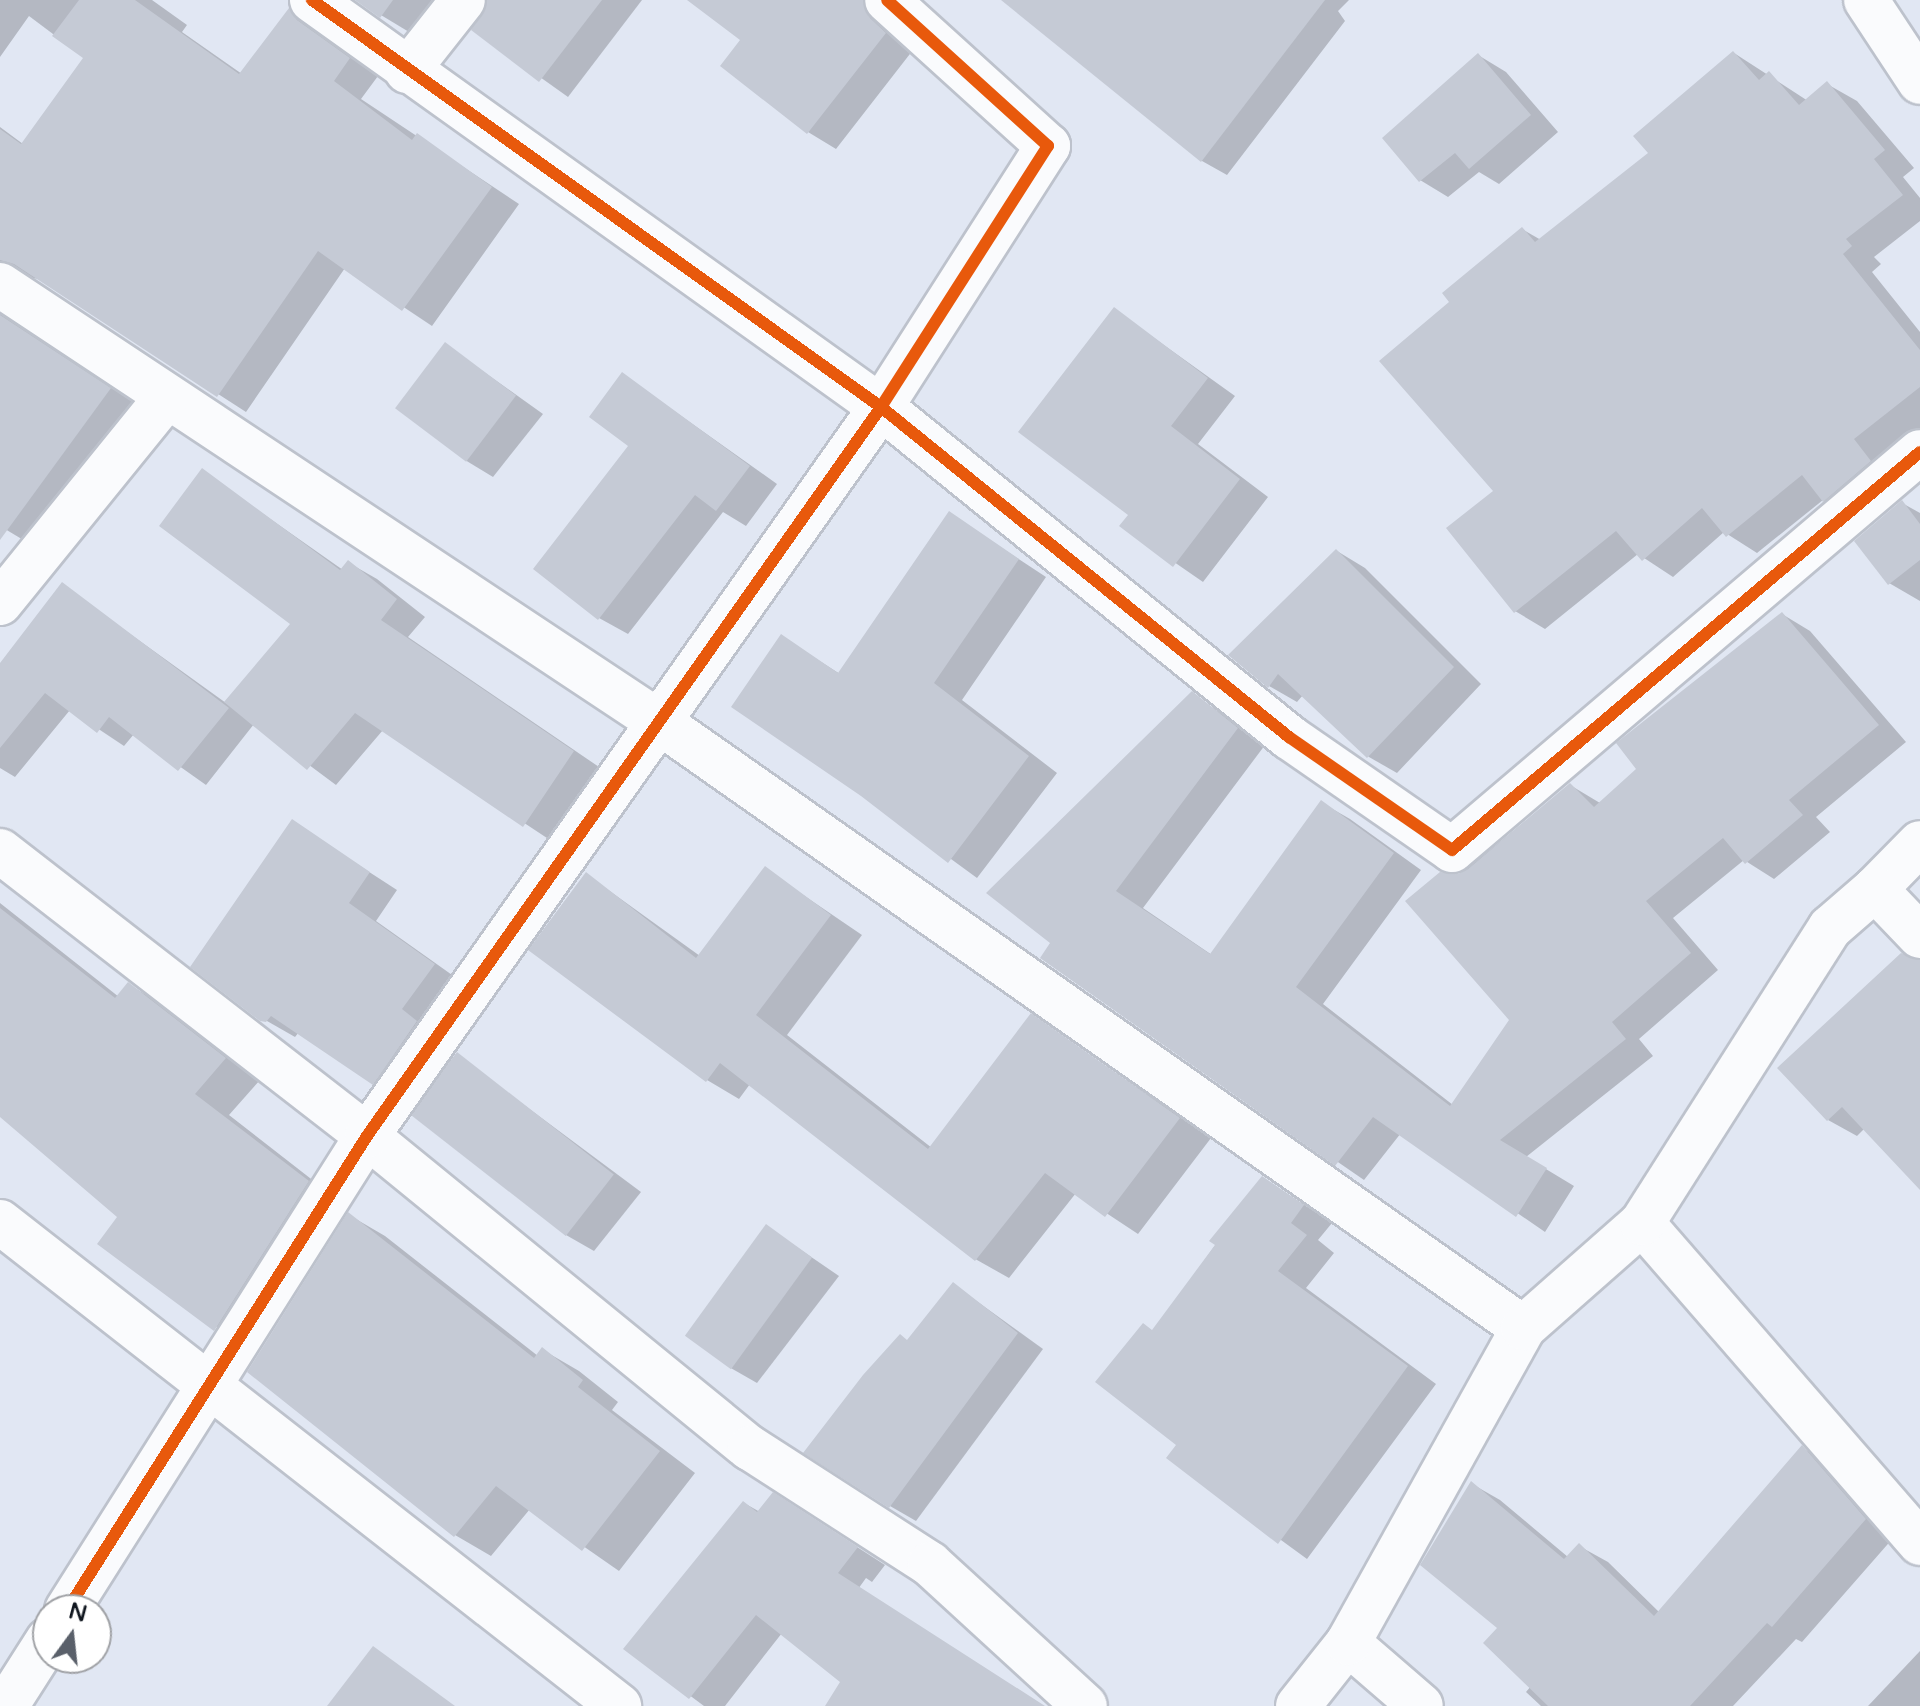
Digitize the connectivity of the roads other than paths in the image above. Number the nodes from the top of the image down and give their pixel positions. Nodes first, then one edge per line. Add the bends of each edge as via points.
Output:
1 (312, 0) edge
2 (463, 0) edge
3 (887, 0) edge
4 (1866, 0) edge
5 (407, 71) junction
6 (1920, 82) edge
7 (0, 285) edge
8 (167, 397) junction
9 (881, 407) junction
10 (1920, 452) edge
11 (0, 603) edge
12 (662, 724) junction
13 (1920, 843) edge
14 (0, 851) edge
15 (1875, 889) junction
16 (1920, 936) edge
17 (367, 1136) junction
18 (0, 1222) edge
19 (1642, 1223) junction
20 (1523, 1328) junction
21 (210, 1383) junction
22 (1920, 1543) edge
23 (77, 1594) edge
24 (1348, 1643) junction
25 (32, 1670) edge
26 (14, 1703) edge
27 (619, 1706) edge
28 (1085, 1706) edge
29 (1298, 1706) edge
30 (1421, 1706) edge

1 - 5 street
2 - 5 street
3 - 9 street via 1048,146
4 - 6 street
5 - 9 street
7 - 8 street
8 - 11 street
8 - 12 street
9 - 10 street via 1289,737 1452,850
9 - 12 street
12 - 17 street
12 - 20 street
13 - 15 street
14 - 17 street
15 - 16 street
15 - 19 street via 1830,928
17 - 21 street
17 - 28 street via 750,1448 930,1564
18 - 21 street
19 - 20 street
19 - 22 street
20 - 24 street
21 - 23 street
21 - 27 street
24 - 29 street
24 - 30 street
25 - 26 street

